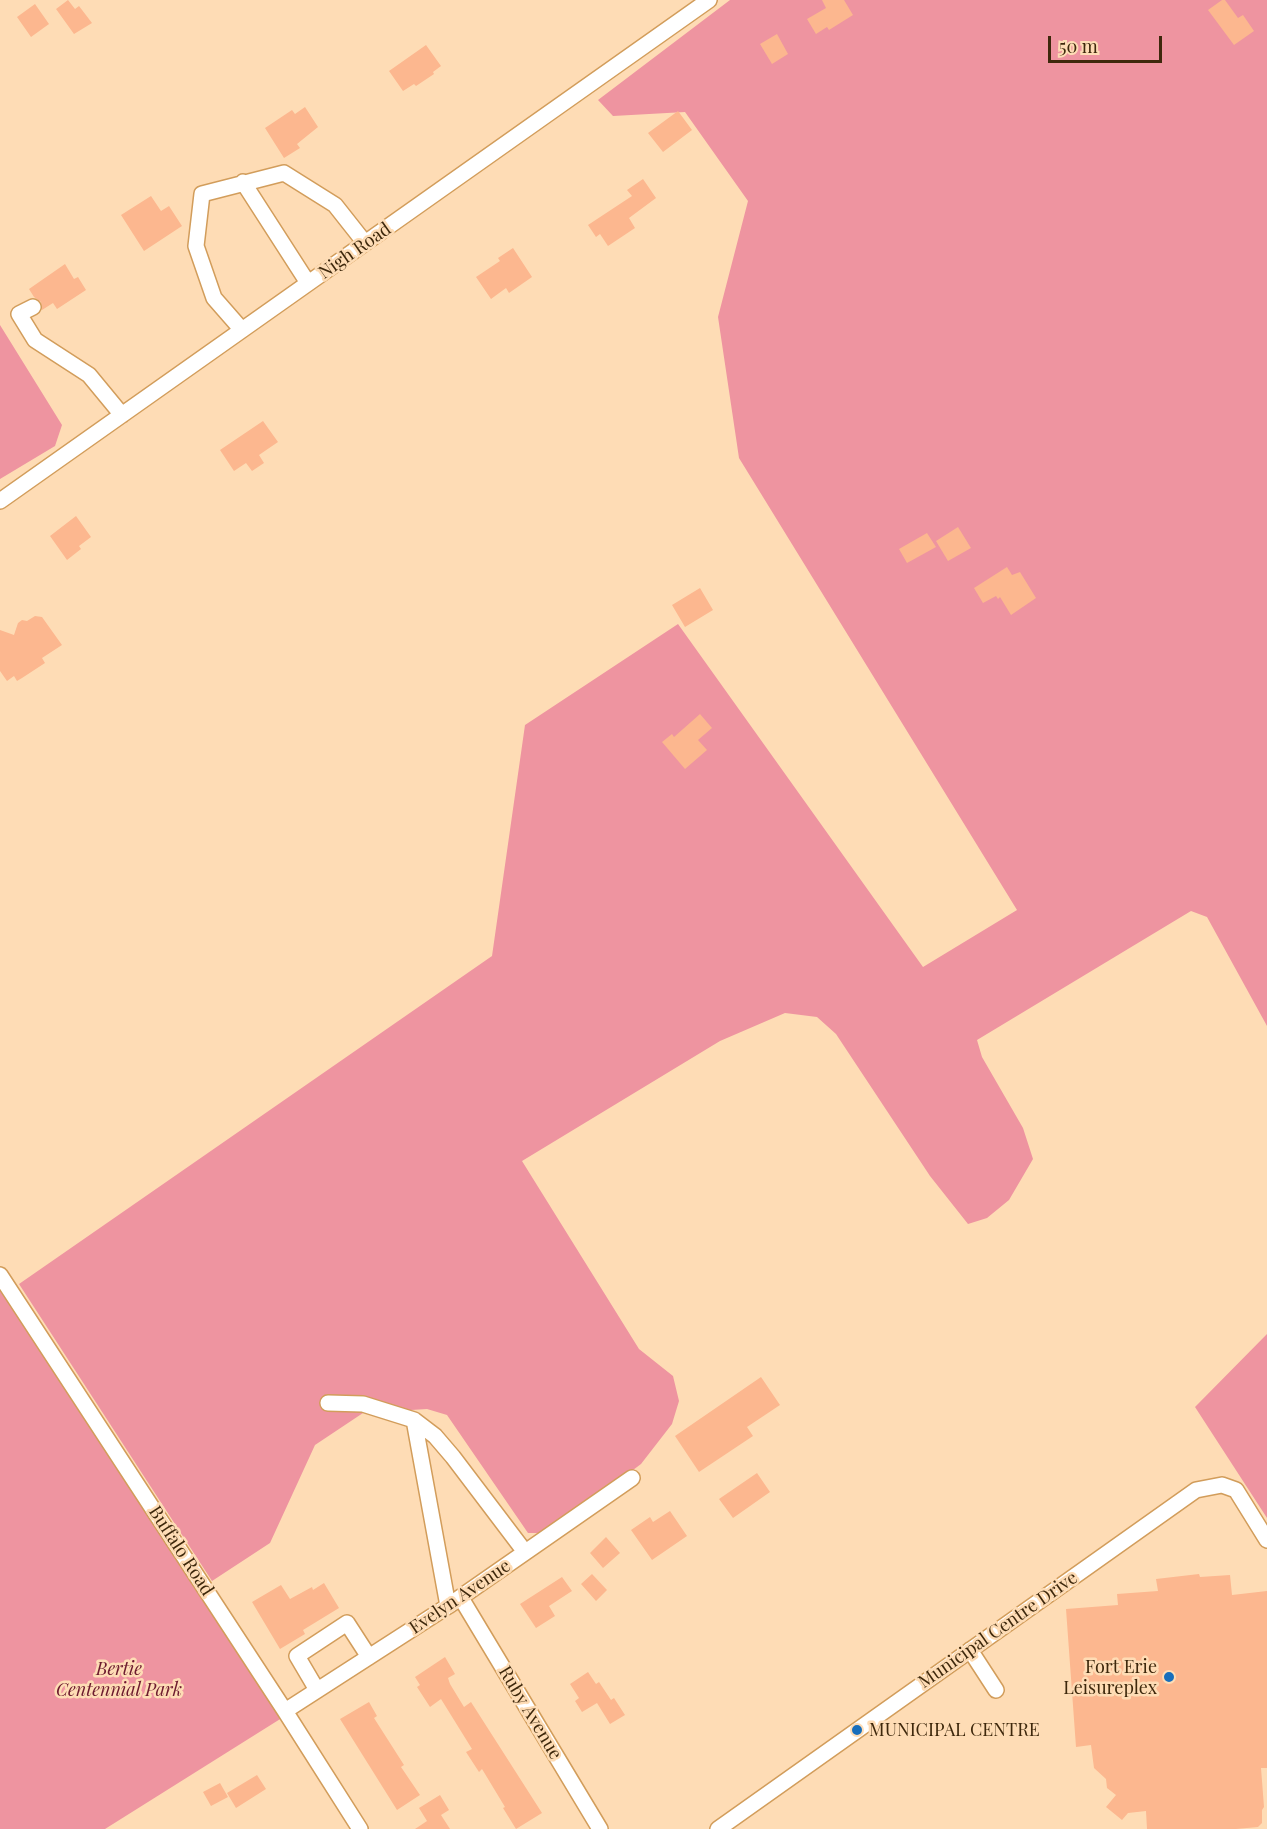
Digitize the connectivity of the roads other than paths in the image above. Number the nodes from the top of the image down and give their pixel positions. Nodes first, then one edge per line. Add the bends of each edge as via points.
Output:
1 (709, 0) edge
2 (243, 182) junction
3 (365, 243) junction
4 (308, 284) junction
5 (33, 307) dead end
6 (242, 330) junction
7 (122, 415) junction
8 (0, 501) edge
9 (0, 1275) edge
10 (328, 1403) dead end
11 (414, 1420) junction
12 (632, 1478) dead end
13 (1267, 1540) edge
14 (525, 1552) junction
15 (454, 1602) junction
16 (970, 1650) junction
17 (369, 1657) junction
18 (317, 1690) junction
19 (996, 1690) dead end
20 (285, 1711) junction
21 (360, 1829) edge
22 (600, 1829) edge
23 (718, 1829) edge

1 - 3 street, Nigh Road
2 - 3 street via 284,173 335,205
2 - 4 street
2 - 6 street via 201,194 196,246 214,298
3 - 4 street, Nigh Road
4 - 6 street, Nigh Road
5 - 7 street via 19,314 35,340 89,375
6 - 7 street, Nigh Road
7 - 8 street, Nigh Road
9 - 20 street, Buffalo Road
10 - 11 street via 363,1404
11 - 14 street via 453,1456
11 - 15 street
12 - 14 street, Evelyn Avenue
13 - 16 street, Municipal Centre Drive via 1236,1490 1222,1485 1196,1490
14 - 15 street, Evelyn Avenue
15 - 17 street, Evelyn Avenue
15 - 22 street, Ruby Avenue
16 - 19 street
16 - 23 street, Municipal Centre Drive
17 - 18 street, Evelyn Avenue
17 - 18 street via 347,1623 297,1656
18 - 20 street, Evelyn Avenue
20 - 21 street, Buffalo Road

